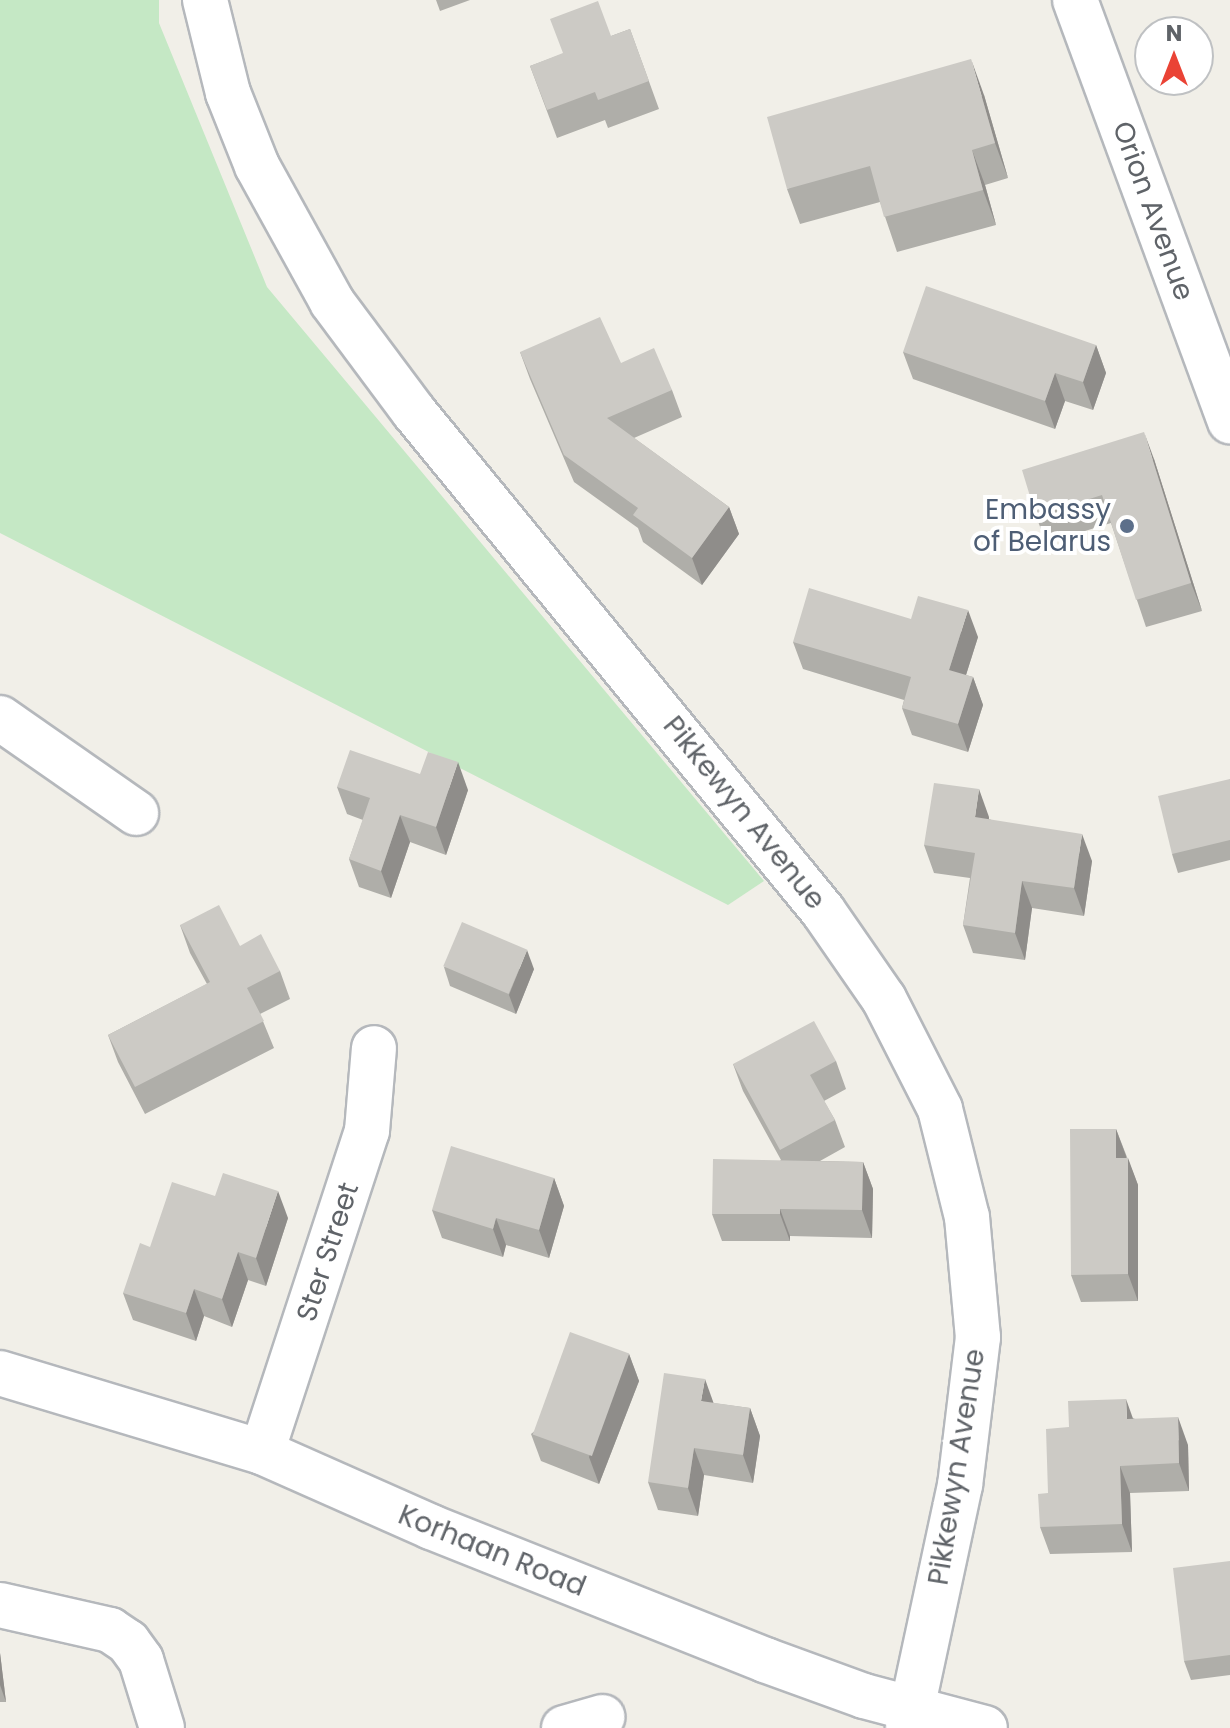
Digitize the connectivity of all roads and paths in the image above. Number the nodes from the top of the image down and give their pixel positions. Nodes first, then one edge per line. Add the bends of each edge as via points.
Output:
1 (205, 0) edge
2 (1075, 0) edge
3 (1230, 421) edge
4 (0, 718) edge
5 (136, 813) dead end
6 (374, 1048) dead end
7 (0, 1373) edge
8 (262, 1452) junction
9 (0, 1605) edge
10 (910, 1719) edge
11 (162, 1728) edge
12 (985, 1728) edge

1 - 10 street, Pikkewyn Avenue via 228,93 257,166 332,302 414,412 823,911 891,1011 940,1109 967,1217 978,1337 960,1485
2 - 3 street, Orion Avenue
4 - 5 street
6 - 8 street, Ster Street via 367,1131
7 - 8 street, Korhaan Road
8 - 10 street, Korhaan Road via 431,1527
9 - 11 street via 110,1630 128,1642 141,1660
10 - 12 street, Korhaan Road

